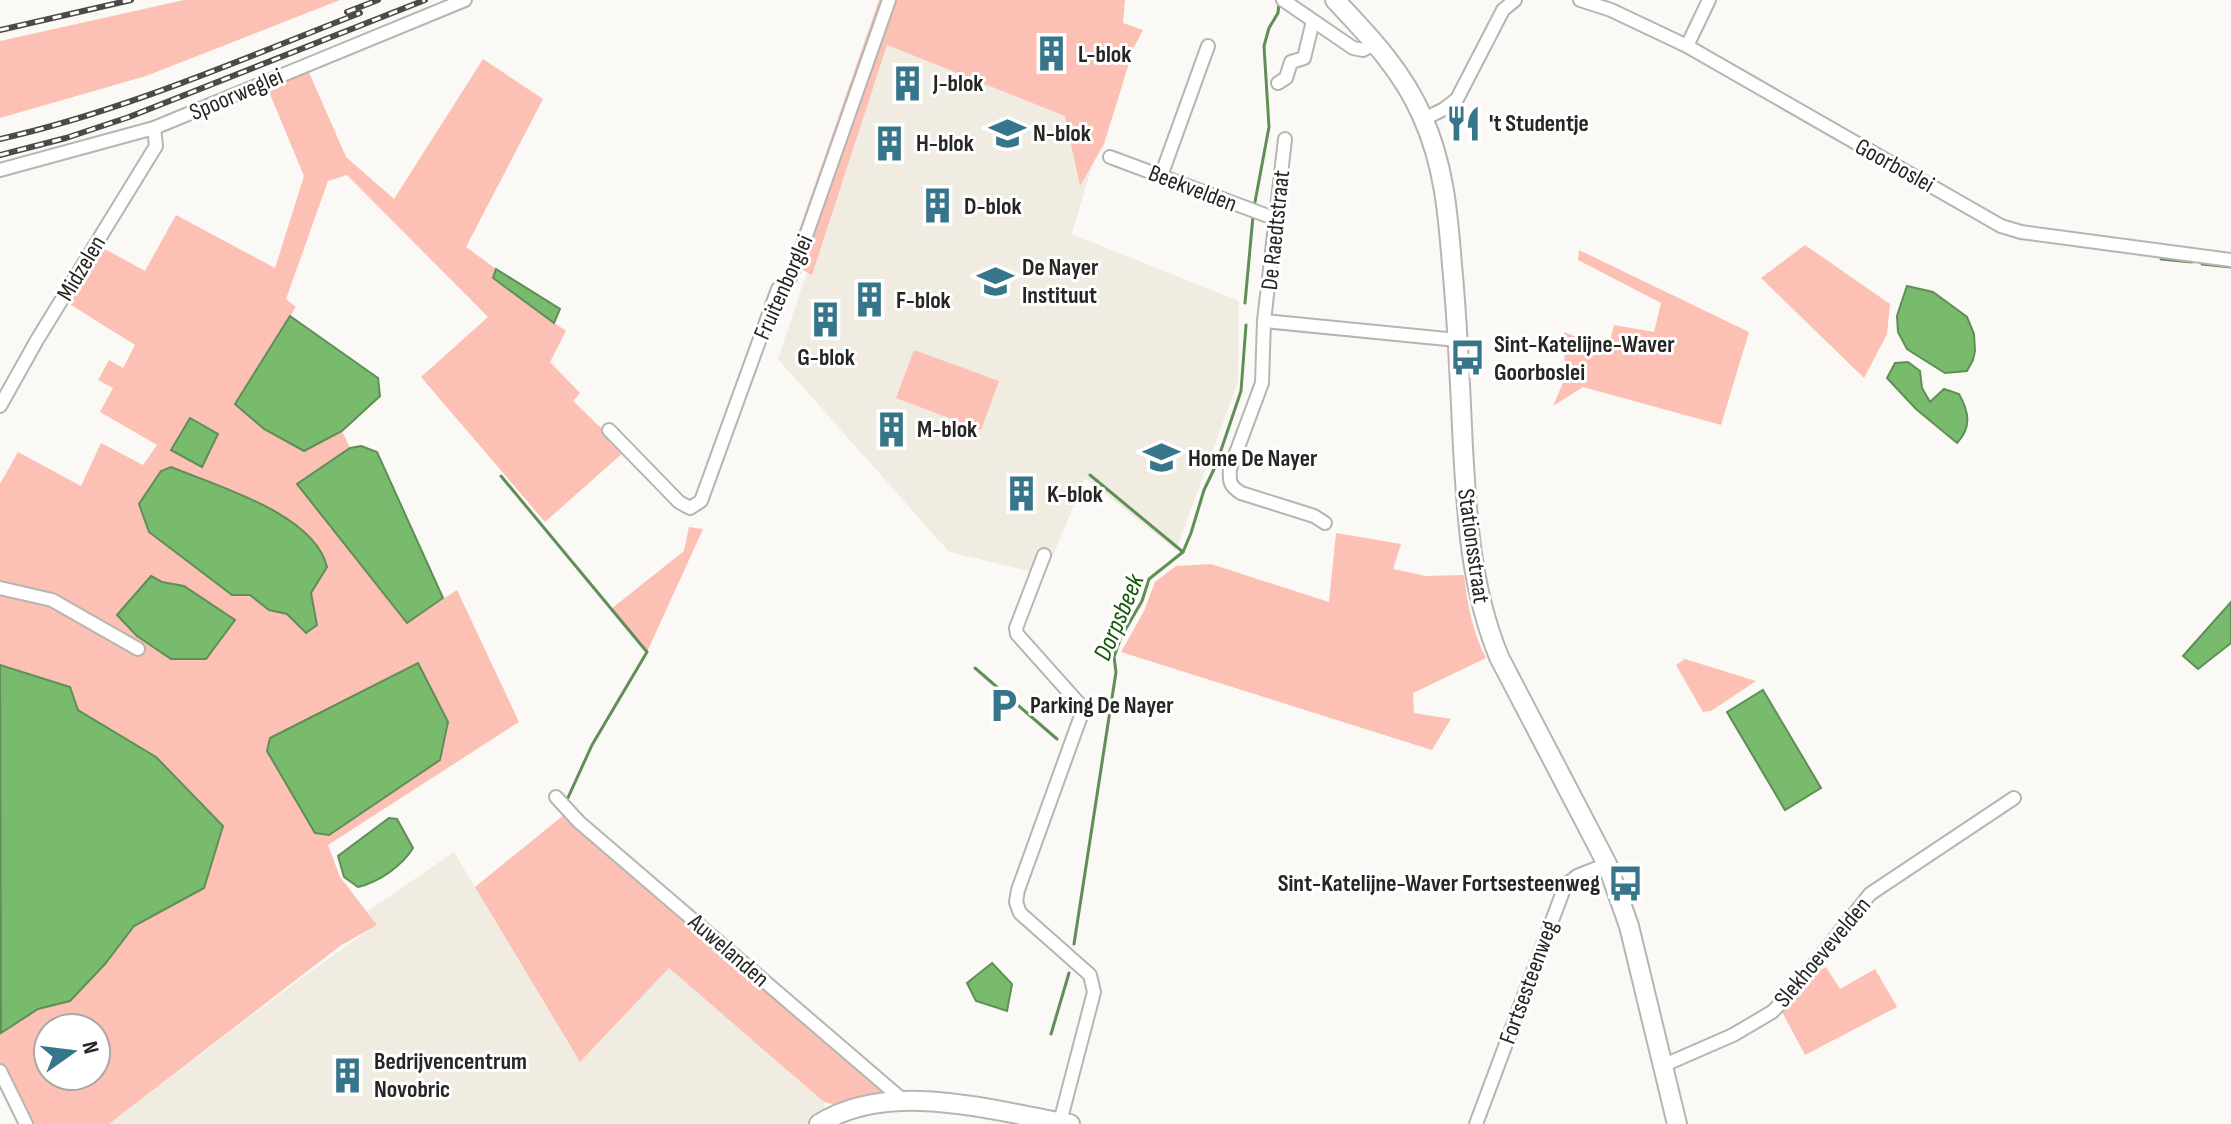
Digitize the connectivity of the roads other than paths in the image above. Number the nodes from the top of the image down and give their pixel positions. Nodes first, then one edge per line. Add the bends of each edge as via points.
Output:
1 (465, 0) edge
2 (889, 0) edge
3 (1283, 0) edge
4 (1335, 0) edge
5 (1513, 0) edge
6 (1580, 0) edge
7 (1709, 0) edge
8 (1313, 21) junction
9 (1376, 43) junction
10 (1208, 46) dead end
11 (1687, 46) junction
12 (1278, 83) dead end
13 (1424, 119) junction
14 (154, 128) junction
15 (1285, 139) dead end
16 (1110, 157) dead end
17 (0, 170) edge
18 (1161, 176) junction
19 (1276, 219) junction
20 (2231, 260) edge
21 (1264, 321) junction
22 (1457, 340) junction
23 (0, 406) edge
24 (609, 430) dead end
25 (1325, 523) dead end
26 (1044, 555) dead end
27 (0, 588) edge
28 (138, 649) dead end
29 (556, 797) dead end
30 (2014, 798) dead end
31 (1607, 864) junction
32 (1662, 1066) junction
33 (0, 1071) edge
34 (904, 1101) junction
35 (1065, 1123) edge
36 (26, 1124) edge
37 (819, 1124) edge
38 (1476, 1124) edge
39 (1677, 1124) edge

1 - 14 street, Spoorweglei
2 - 24 street, Fruitenborglei via 795,267 778,289 701,501 690,508 679,502
3 - 8 street
4 - 9 street, Stationsstraat
5 - 13 street via 1457,99
6 - 11 street, Goorboslei
7 - 11 street
8 - 9 street via 1353,48 1363,50
8 - 12 street via 1304,58 1291,62 1286,78
9 - 13 street, Stationsstraat
10 - 18 street
11 - 20 street, Goorboslei via 2001,226
13 - 22 street, Stationsstraat via 1444,184
14 - 17 street, Spoorweglei
14 - 23 street, Midzelen via 156,146
15 - 19 street, De Raedtstraat
16 - 18 street, Beekvelden
18 - 19 street, Beekvelden
19 - 21 street, De Raedtstraat
21 - 22 street
21 - 25 street, De Raedtstraat via 1262,383 1229,481 1241,493
22 - 31 street, Stationsstraat via 1468,533 1485,623
26 - 35 street via 1017,634 1083,708 1016,902 1020,913 1090,975 1094,992
27 - 28 street via 52,600
29 - 34 street, Auwelanden
30 - 32 street, Slekhoevevelden via 1870,894 1772,1012
31 - 32 street, Stationsstraat via 1629,926
31 - 38 street, Fortsesteenweg via 1565,886
32 - 39 street, Stationsstraat
33 - 36 street
34 - 35 street via 974,1106
34 - 37 street via 845,1111

